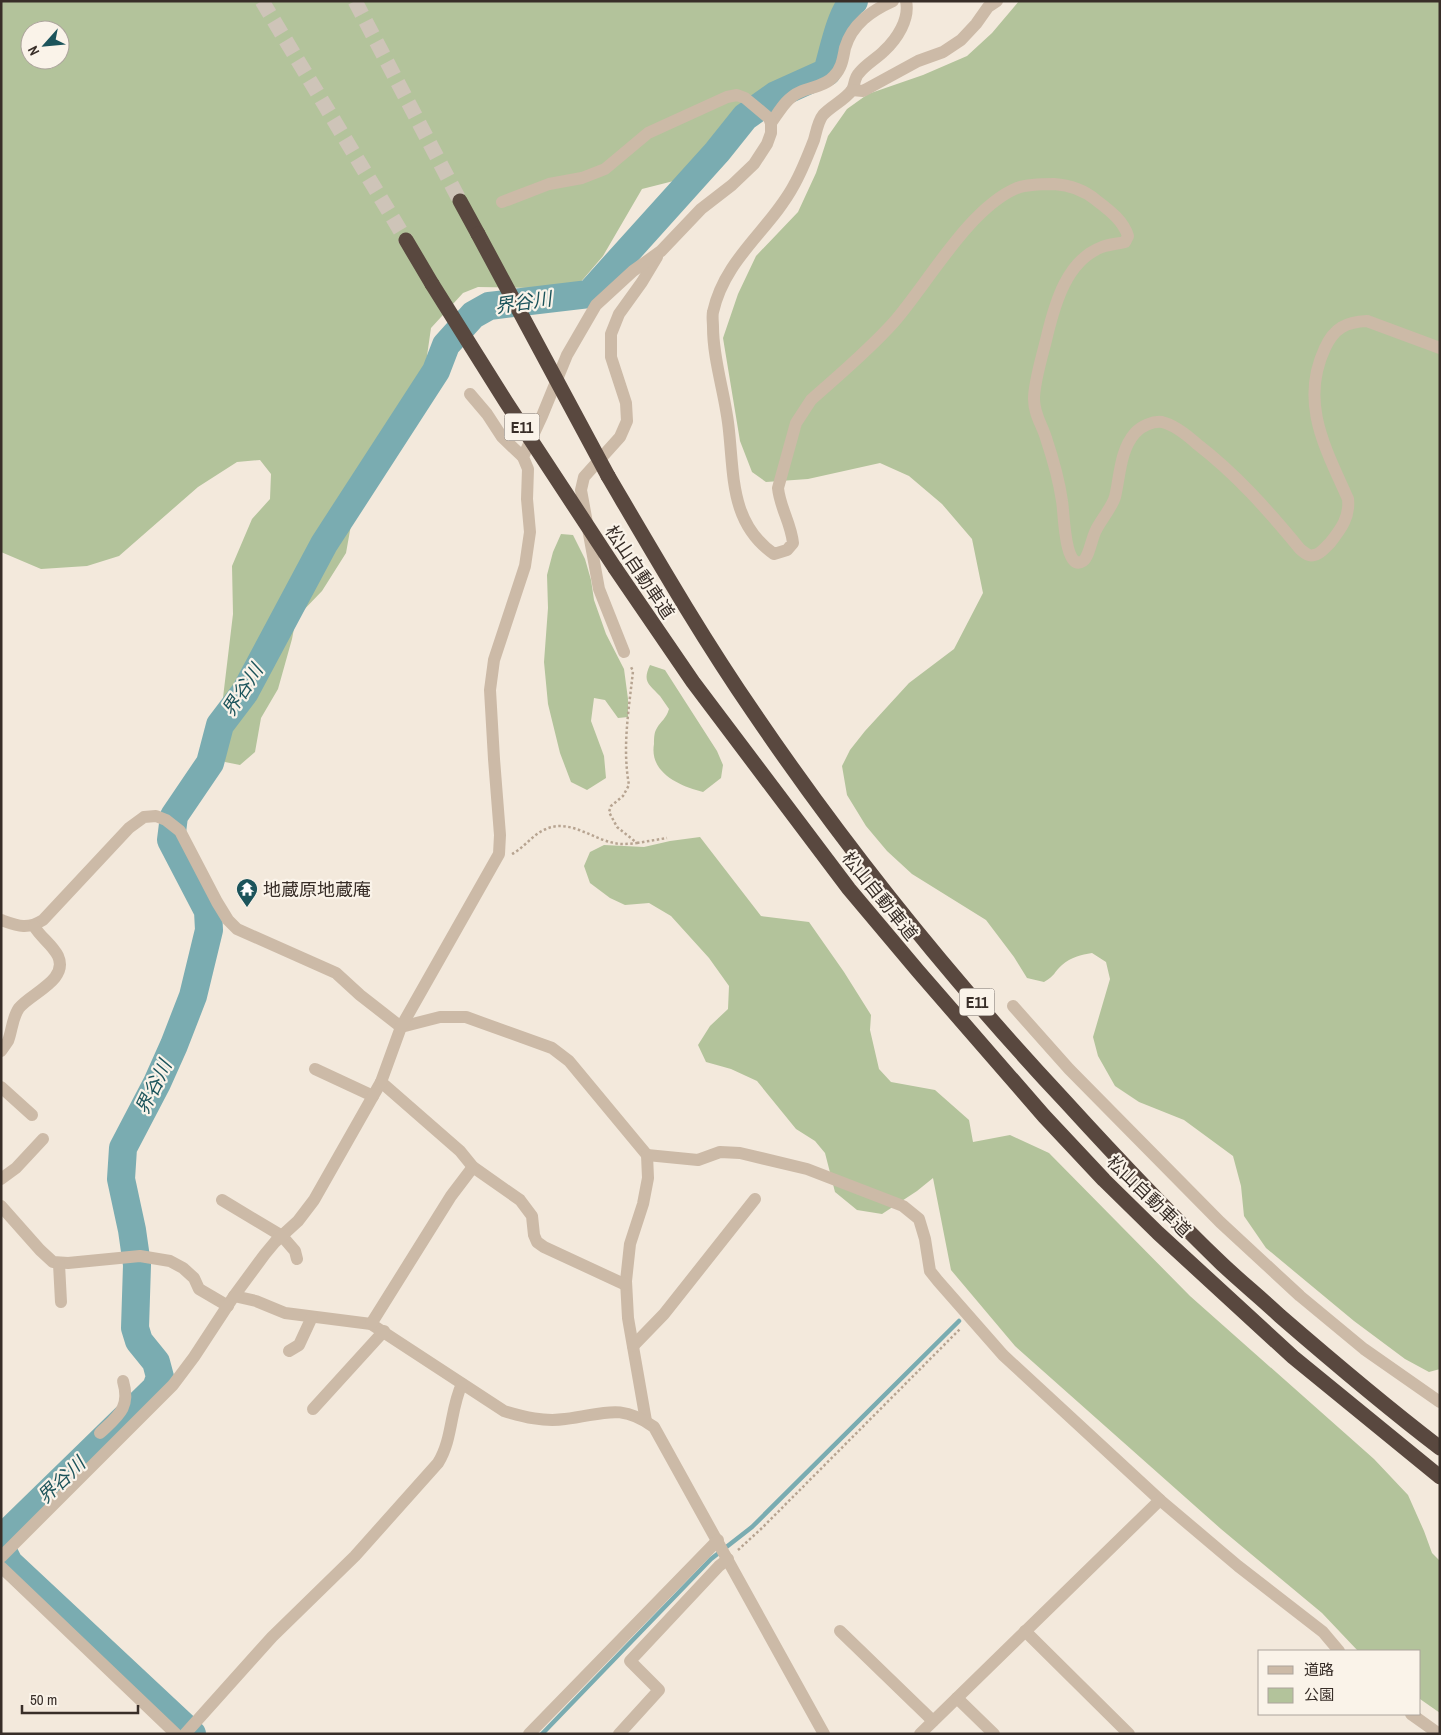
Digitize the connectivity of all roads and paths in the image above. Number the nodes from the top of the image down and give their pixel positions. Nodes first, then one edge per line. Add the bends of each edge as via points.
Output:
1 (893, 1) edge
2 (906, 1) edge
3 (997, 1) edge
4 (852, 90) junction
5 (770, 121) junction
6 (460, 201) tunnel mouth
7 (502, 202) dead end
8 (406, 240) tunnel mouth
9 (661, 251) junction
10 (1440, 348) edge
11 (470, 394) dead end
12 (523, 457) junction
13 (624, 652) joint
14 (667, 838) dead end
15 (637, 843) junction
16 (499, 854) junction
17 (1, 920) edge
18 (34, 926) junction
19 (1012, 1006) dead end
20 (401, 1027) junction
21 (1, 1051) edge
22 (315, 1069) dead end
23 (381, 1082) junction
24 (1, 1087) edge
25 (373, 1096) junction
26 (32, 1115) dead end
27 (43, 1139) dead end
28 (647, 1155) junction
29 (473, 1167) junction
30 (1, 1179) edge
31 (755, 1199) dead end
32 (222, 1200) dead end
33 (1, 1206) edge
34 (282, 1236) junction
35 (297, 1259) dead end
36 (58, 1264) junction
37 (626, 1286) junction
38 (231, 1301) junction
39 (61, 1302) dead end
40 (312, 1317) junction
41 (971, 1319) junction
42 (371, 1324) junction
43 (384, 1331) junction
44 (633, 1346) junction
45 (289, 1351) dead end
46 (123, 1381) dead end
47 (462, 1384) junction
48 (1440, 1402) edge
49 (313, 1409) dead end
50 (132, 1412) junction
51 (646, 1421) junction
52 (100, 1433) dead end
53 (1440, 1448) edge
54 (1440, 1477) edge
55 (1160, 1500) junction
56 (723, 1550) junction
57 (5, 1554) edge
58 (1, 1567) edge
59 (840, 1631) dead end
60 (1026, 1631) junction
61 (1338, 1650) edge
62 (957, 1698) junction
63 (1413, 1715) edge
64 (933, 1721) junction
65 (189, 1730) edge
66 (176, 1734) edge
67 (529, 1734) edge
68 (619, 1734) edge
69 (824, 1734) edge
70 (920, 1734) edge
71 (994, 1734) edge
72 (1129, 1734) edge
73 (1439, 1734) edge

1 - 5 street via 862,20 851,32 834,78 798,93
2 - 4 street via 907,17 899,32 885,50 856,75
3 - 4 street via 988,7 961,40 943,52 918,61 863,91
4 - 10 street via 822,116 794,186 736,260 713,313 713,342 729,430 735,493 740,512 750,528 763,546 774,554 787,550 793,543 792,529 778,488 802,412 895,320 977,217 1017,188 1039,183 1066,185 1090,195 1126,228 1128,236 1124,242 1092,252 1069,276 1052,312 1034,397 1037,416 1055,465 1068,547 1074,561 1083,560 1086,556 1094,534 1112,504 1122,461 1135,432 1159,422 1188,437 1238,478 1307,555 1320,552 1341,530 1349,508 1320,430 1313,392 1316,374 1330,338 1354,321 1367,321
5 - 7 street via 745,98 737,95 727,97 648,133 605,169
5 - 9 street via 771,133 767,144 754,164 701,208
6 - 53 highway, 松山自動車道 / E11, bridge via 608,476 699,630 753,712 874,877 1014,1046 1118,1159 1224,1266 1322,1352
8 - 54 highway, 松山自動車道 / E11, bridge via 614,568 693,682 849,889 1044,1116 1104,1180 1293,1357
9 - 12 street via 596,305 567,355
9 - 13 street via 619,314 611,334 611,357 626,403 626,421 620,437 584,477 581,490 599,589
11 - 12 street via 502,437
12 - 16 street via 528,469 530,532 525,566 494,660 490,690
13 - 15 path via 633,671 625,743 629,785 609,812 616,827
14 - 15 path
15 - 16 path via 614,843 584,831 559,826 546,829 511,855
16 - 20 street
17 - 18 street
18 - 20 street via 129,828 144,817 156,816 180,831 217,902 237,929 336,973
18 - 21 street via 58,957 60,969 55,978 20,1008
19 - 48 street via 1068,1069 1220,1222 1300,1296 1364,1349
20 - 23 street
20 - 28 street via 440,1017 466,1017 552,1048 569,1061
22 - 25 street
23 - 25 street
23 - 29 street via 460,1151
24 - 26 street
25 - 34 street via 314,1200
27 - 30 street
28 - 37 street via 648,1178 630,1244
28 - 41 street via 698,1160 720,1152 740,1153 807,1169 903,1206 919,1219 930,1270
29 - 37 street via 520,1200 532,1216 537,1242
29 - 42 street via 451,1196
31 - 44 street via 664,1314
32 - 34 street
33 - 36 street via 43,1254
34 - 35 street via 295,1251
34 - 38 street
36 - 38 street via 136,1256 170,1261 194,1278 199,1289
36 - 39 street
37 - 44 street
38 - 40 street via 256,1301 277,1311
38 - 50 street via 173,1384
40 - 42 street
40 - 45 street via 299,1345
41 - 55 street via 1003,1355
41 - 56 path via 762,1528
42 - 43 street
43 - 47 street
43 - 49 street
44 - 51 street
46 - 50 street
47 - 51 street via 504,1411 522,1417 564,1420 619,1411
47 - 65 street via 456,1396 445,1451 438,1463 355,1556 272,1638
50 - 52 street via 120,1414
50 - 57 street
51 - 56 street via 662,1437
55 - 60 street
55 - 61 street via 1323,1632
56 - 67 street
56 - 68 street via 719,1566 630,1661 659,1690
56 - 69 street
58 - 66 street
59 - 64 street
60 - 62 street
60 - 72 street
62 - 64 street
62 - 71 street
63 - 73 street
64 - 70 street

